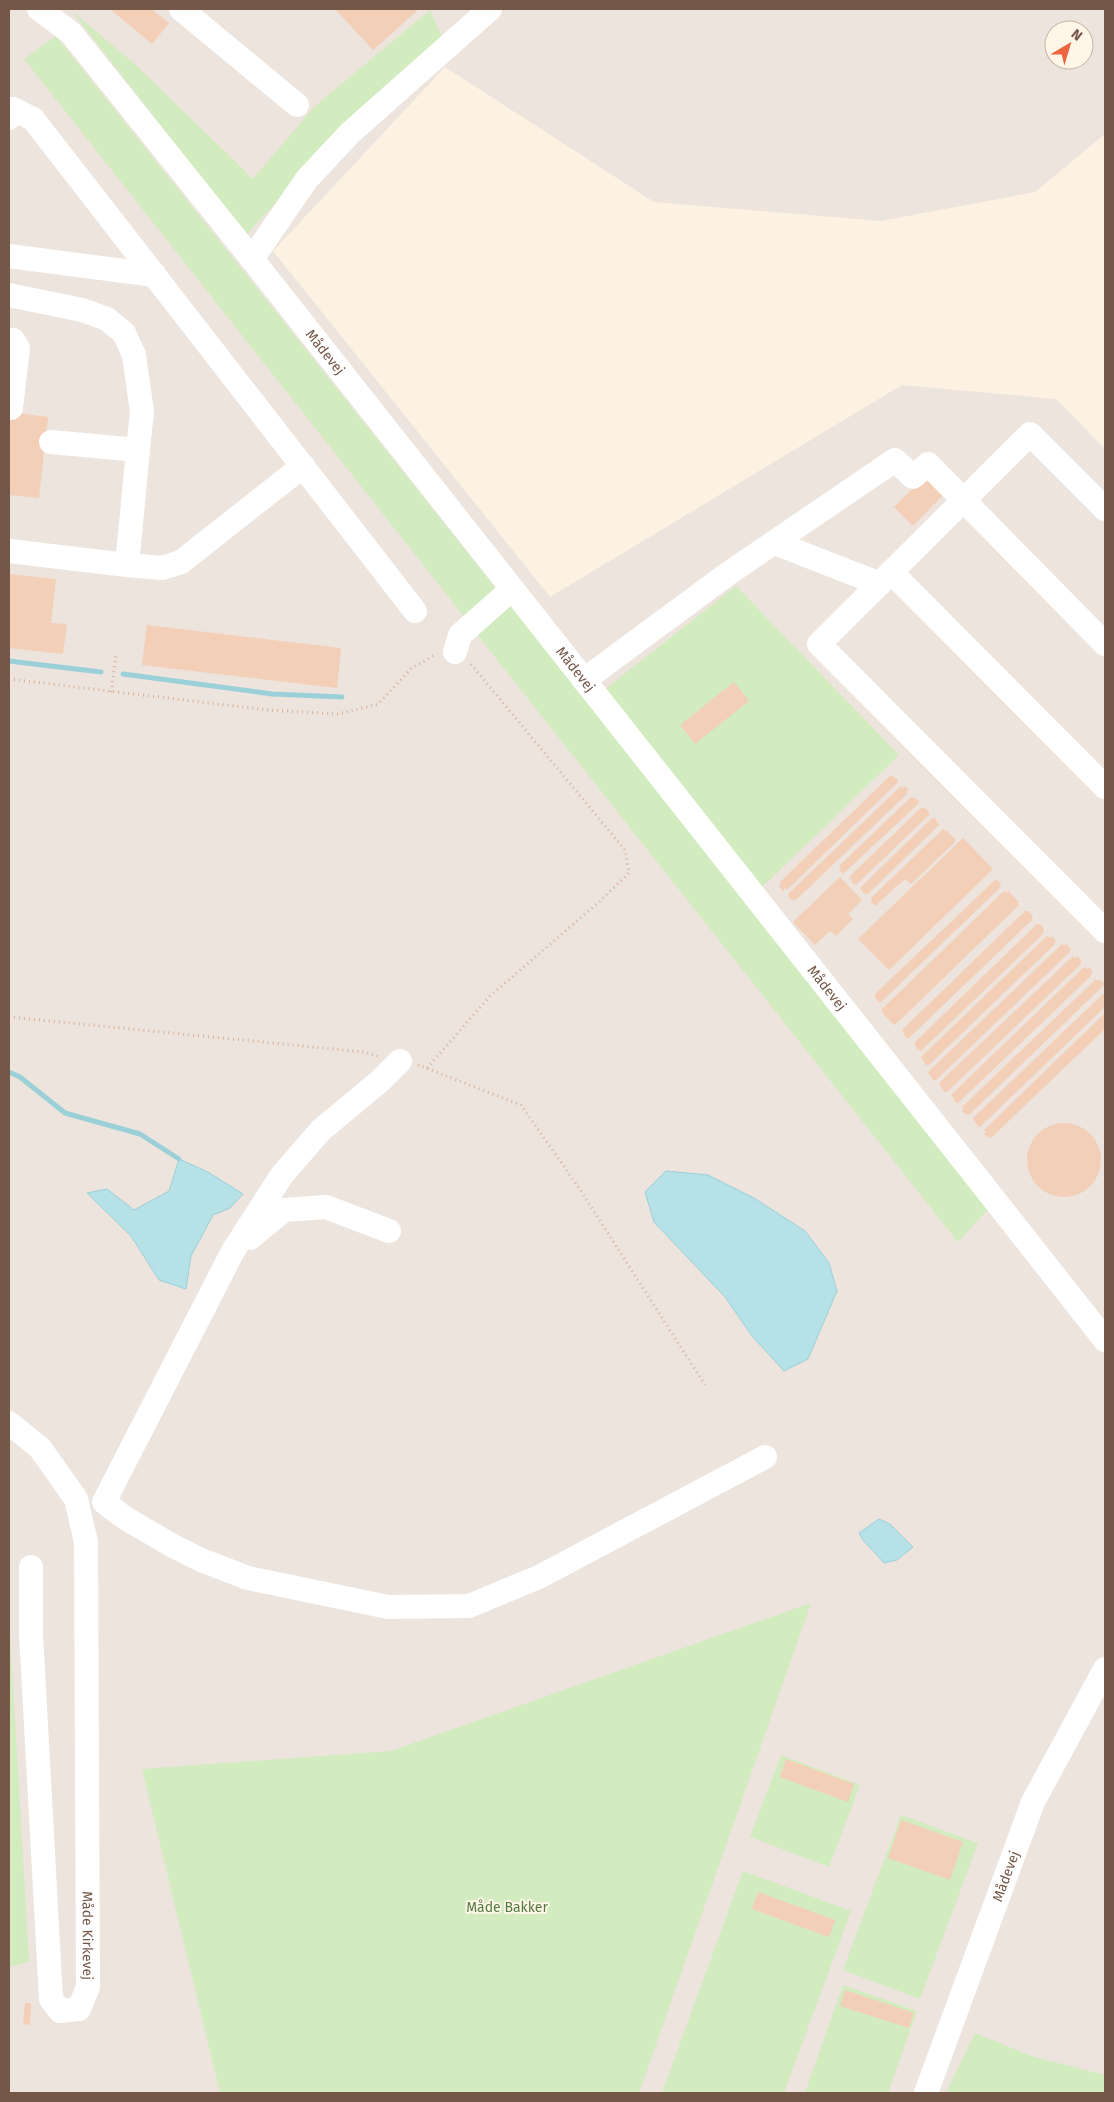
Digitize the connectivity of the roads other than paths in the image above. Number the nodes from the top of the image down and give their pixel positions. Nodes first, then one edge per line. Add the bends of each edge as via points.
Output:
1 (39, 9) edge
2 (181, 9) edge
3 (490, 9) edge
4 (297, 105) dead end
5 (9, 118) edge
6 (9, 256) edge
7 (252, 258) junction
8 (154, 275) junction
9 (9, 295) edge
10 (9, 340) edge
11 (11, 408) dead end
12 (51, 442) dead end
13 (138, 450) junction
14 (303, 466) junction
15 (963, 501) junction
16 (1105, 509) edge
17 (775, 543) junction
18 (9, 551) edge
19 (127, 565) junction
20 (885, 578) junction
21 (512, 589) junction
22 (415, 611) dead end
23 (1105, 644) edge
24 (454, 652) road end
25 (584, 680) junction
26 (1105, 787) edge
27 (1105, 931) edge
28 (400, 1061) road end
29 (389, 1231) dead end
30 (233, 1251) junction
31 (1105, 1340) edge
32 (9, 1423) edge
33 (765, 1456) dead end
34 (76, 1499) junction
35 (104, 1502) junction
36 (30, 1567) dead end
37 (1105, 1669) edge
38 (926, 2093) edge

1 - 7 street, Mådevej via 71,33
2 - 4 street
3 - 7 street via 350,133 307,179
5 - 8 street via 13,109 33,119
6 - 8 street
7 - 21 street, Mådevej
8 - 14 street
9 - 13 street via 82,310 107,319 124,333 134,355 142,412
10 - 11 street via 18,348
12 - 13 street
13 - 19 street
14 - 19 street via 181,562 162,568
14 - 22 street
15 - 16 street via 1030,434
15 - 17 street via 928,464 913,478 895,460
15 - 20 street
15 - 23 street
17 - 20 street
17 - 25 street
18 - 19 street
20 - 26 street
20 - 27 street via 819,644
21 - 24 street via 460,635
21 - 25 street, Mådevej
25 - 31 street, Mådevej
28 - 30 street via 321,1130 282,1175
29 - 30 street via 326,1207 284,1210
30 - 35 street
32 - 34 street, Måde Kirkevej via 40,1448
33 - 35 street via 539,1577 469,1606 388,1607 248,1578 174,1546
34 - 35 street via 89,1506
34 - 36 street, Måde Kirkevej via 86,1542 88,1987 79,2009 60,2011 51,1999
37 - 38 street, Mådevej via 1033,1802

